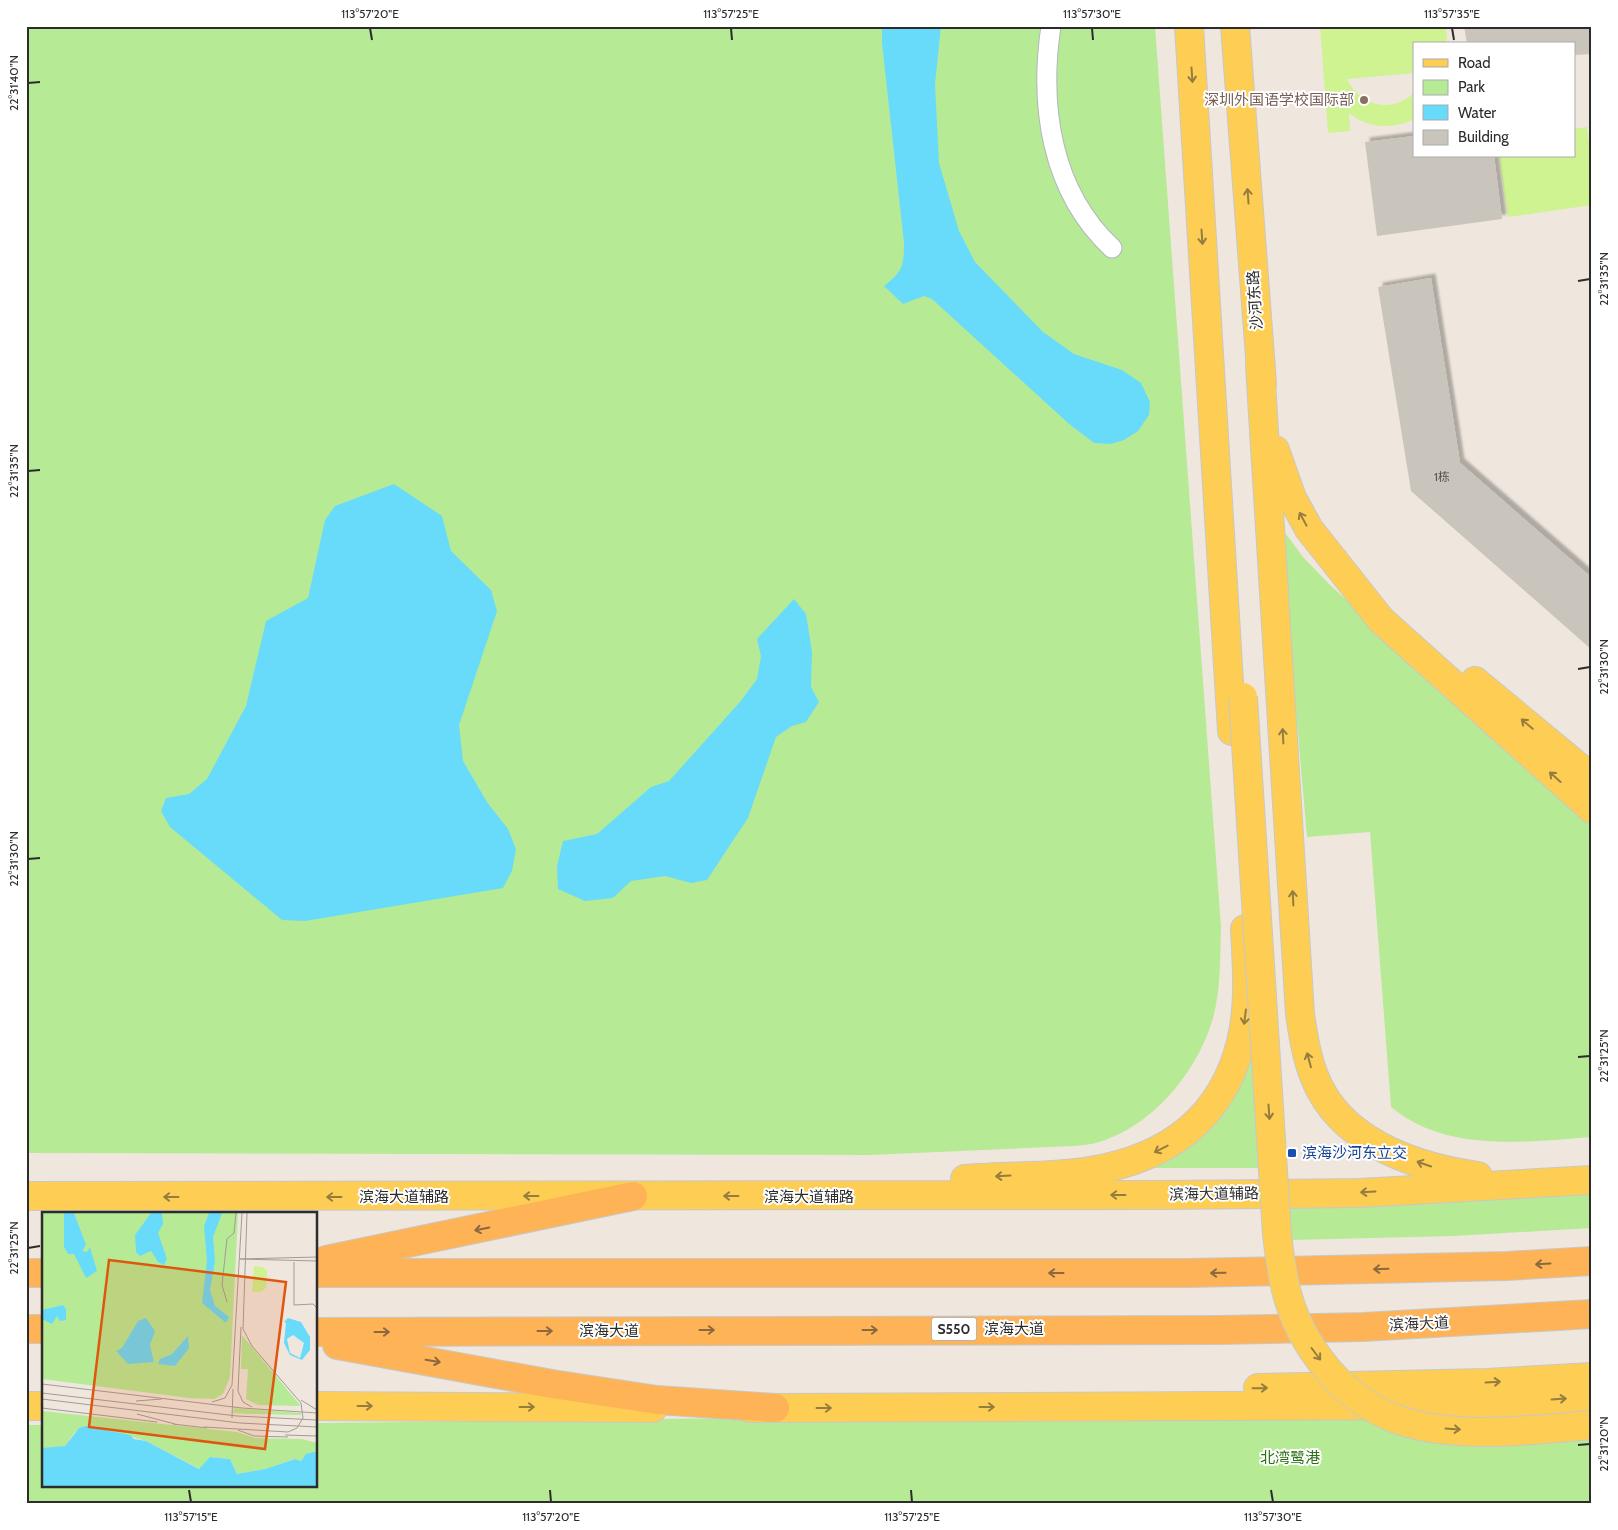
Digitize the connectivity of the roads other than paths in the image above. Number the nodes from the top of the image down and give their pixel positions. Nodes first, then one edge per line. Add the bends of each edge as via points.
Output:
1 (1051, 26) edge
2 (1189, 26) edge
3 (1235, 26) edge
4 (1112, 248) dead end
5 (1260, 366) junction
6 (1213, 410) junction
7 (1331, 559) junction
8 (1592, 778) edge
9 (1592, 809) edge
10 (1592, 1180) edge
11 (1558, 1183) junction
12 (26, 1196) edge
13 (633, 1196) junction
14 (850, 1197) junction
15 (1592, 1261) edge
16 (318, 1262) edge
17 (318, 1272) edge
18 (26, 1273) edge
19 (42, 1273) edge
20 (1592, 1314) edge
21 (26, 1329) edge
22 (42, 1329) edge
23 (318, 1332) edge
24 (318, 1340) edge
25 (1592, 1377) edge
26 (1592, 1397) edge
27 (26, 1406) edge
28 (42, 1406) edge
29 (318, 1406) edge
30 (1038, 1406) junction
31 (776, 1408) junction
32 (1592, 1425) edge

1 - 4 street via 1047,103 1053,145 1071,197 1095,232
2 -> 6 main road
5 -> 3 main road, 沙河东路
7 -> 5 main road, 沙河东路 via 1309,529 1282,473 1272,441
11 -> 5 main road via 1444,1171 1386,1149 1362,1136 1340,1116 1322,1093 1311,1068 1300,1014
6 -> 14 main road via 1246,950 1246,1012 1234,1066 1202,1118 1166,1147 1143,1158 1087,1171 929,1183
6 -> 32 main road, bridge via 1229,514 1277,1234 1286,1292 1297,1322 1328,1370 1374,1410 1400,1420 1431,1427 1501,1432
8 -> 7 main road
9 -> 7 main road via 1380,620
10 - 11 main road, 滨海大道辅路
11 -> 14 main road, 滨海大道辅路 via 1359,1193
13 -> 12 main road, 滨海大道辅路
14 -> 13 main road, 滨海大道辅路
13 -> 16 highway
15 -> 17 highway via 1188,1273
18 - 19 highway
23 -> 20 highway, 滨海大道 / S550 via 1220,1330 1363,1327
21 - 22 highway
24 -> 31 highway via 637,1398
30 -> 25 main road via 1221,1390
30 -> 26 main road via 1467,1404
27 - 28 main road
29 -> 31 main road
31 -> 30 main road

